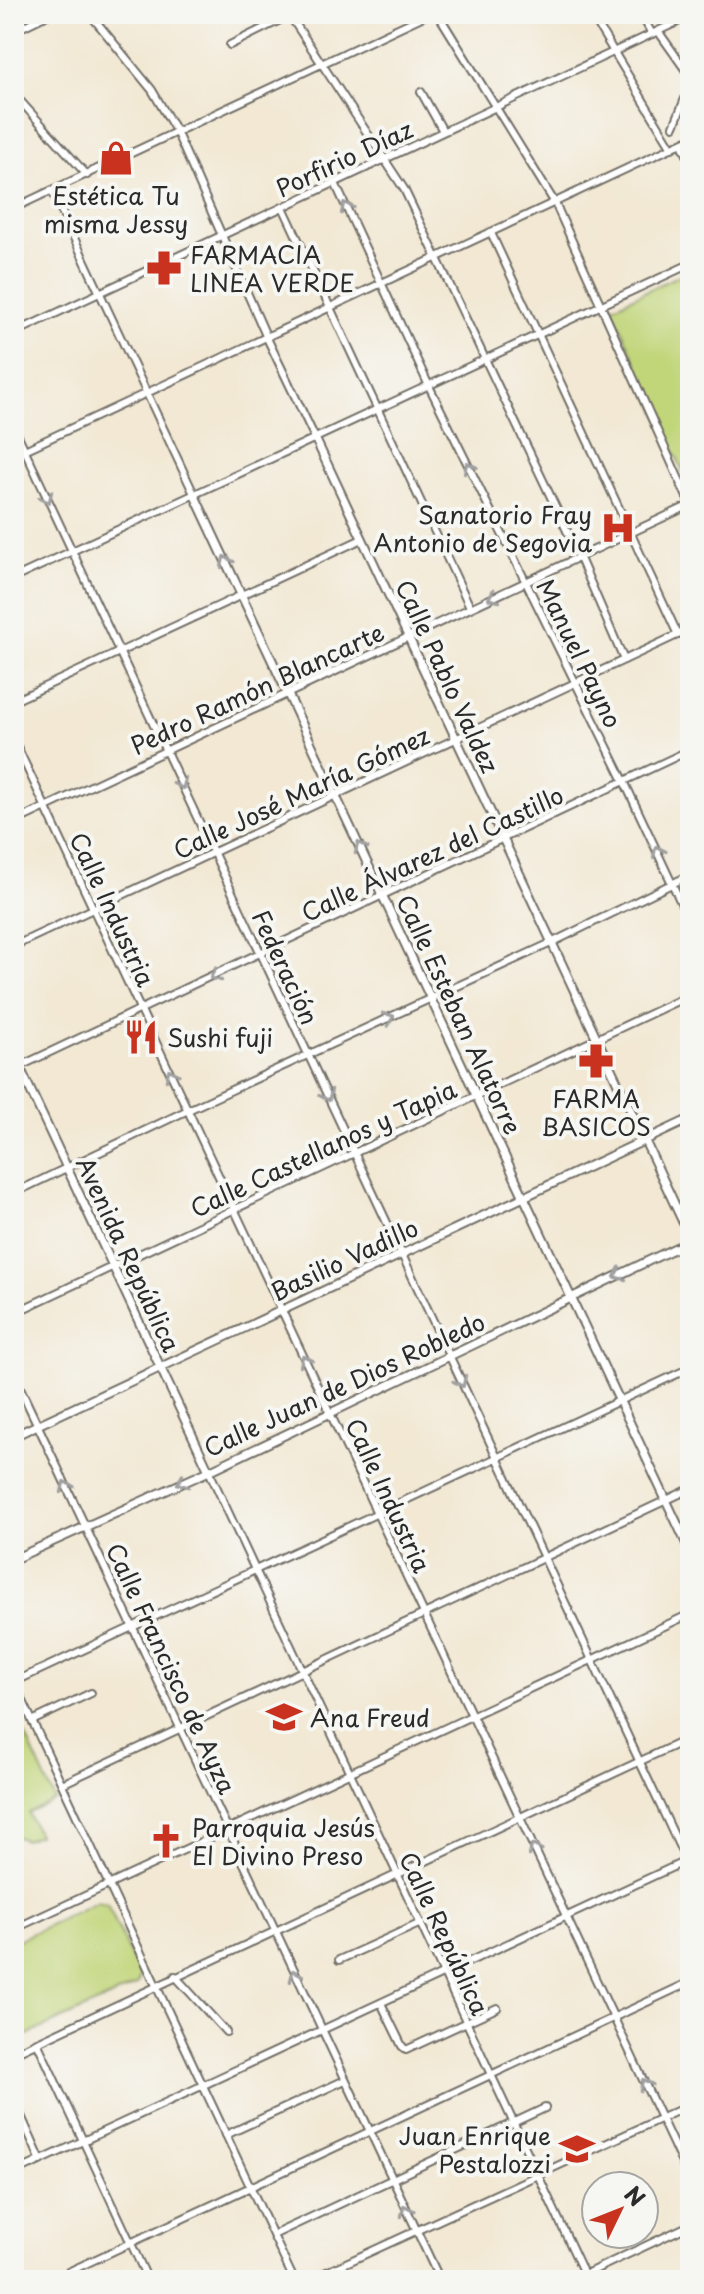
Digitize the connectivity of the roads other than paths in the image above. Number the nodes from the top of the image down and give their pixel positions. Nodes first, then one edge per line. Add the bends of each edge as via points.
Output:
1 (49, 14) edge
2 (90, 14) edge
3 (290, 14) edge
4 (428, 14) edge
5 (438, 14) edge
6 (591, 14) edge
7 (641, 14) edge
8 (690, 16) edge
9 (14, 31) edge
10 (655, 32) junction
11 (230, 45) dead end
12 (614, 51) junction
13 (323, 64) junction
14 (690, 84) edge
15 (421, 92) dead end
16 (14, 94) edge
17 (495, 107) junction
18 (674, 126) dead end
19 (176, 131) junction
20 (443, 131) junction
21 (690, 139) edge
22 (682, 144) junction
23 (672, 148) junction
24 (385, 159) junction
25 (690, 161) edge
26 (87, 175) junction
27 (335, 183) junction
28 (52, 191) junction
29 (555, 203) junction
30 (283, 207) junction
31 (14, 208) edge
32 (491, 233) junction
33 (221, 237) junction
34 (436, 258) junction
35 (690, 264) edge
36 (384, 283) junction
37 (100, 292) junction
38 (602, 306) junction
39 (329, 309) junction
40 (14, 333) edge
41 (539, 335) junction
42 (267, 338) junction
43 (485, 361) junction
44 (429, 386) junction
45 (147, 394) junction
46 (377, 409) junction
47 (14, 427) edge
48 (315, 438) junction
49 (25, 450) junction
50 (14, 455) edge
51 (194, 494) junction
52 (690, 504) edge
53 (631, 532) junction
54 (362, 539) junction
55 (72, 551) junction
56 (579, 556) junction
57 (14, 578) edge
58 (524, 582) junction
59 (241, 594) junction
60 (470, 607) junction
61 (690, 629) edge
62 (678, 635) junction
63 (408, 637) junction
64 (119, 652) junction
65 (624, 660) junction
66 (574, 684) junction
67 (288, 693) junction
68 (14, 701) edge
69 (14, 740) edge
70 (456, 740) junction
71 (690, 750) edge
72 (165, 751) junction
73 (624, 781) junction
74 (336, 796) junction
75 (46, 807) junction
76 (14, 822) edge
77 (503, 840) junction
78 (213, 853) junction
79 (690, 875) edge
80 (673, 883) junction
81 (383, 897) junction
82 (94, 909) junction
83 (690, 922) edge
84 (551, 943) junction
85 (14, 946) edge
86 (260, 954) junction
87 (690, 995) edge
88 (431, 999) junction
89 (141, 1010) junction
90 (596, 1039) junction
91 (307, 1054) junction
92 (14, 1055) edge
93 (17, 1067) edge
94 (476, 1095) junction
95 (188, 1110) junction
96 (690, 1119) edge
97 (644, 1140) junction
98 (354, 1153) junction
99 (68, 1169) junction
100 (14, 1193) edge
101 (524, 1197) junction
102 (235, 1209) junction
103 (690, 1239) edge
104 (401, 1254) junction
105 (113, 1266) junction
106 (571, 1298) junction
107 (282, 1310) junction
108 (14, 1313) edge
109 (449, 1356) junction
110 (160, 1367) junction
111 (690, 1368) edge
112 (14, 1375) edge
113 (619, 1400) junction
114 (330, 1411) junction
115 (37, 1425) junction
116 (14, 1436) edge
117 (497, 1457) junction
118 (209, 1471) junction
119 (690, 1489) edge
120 (666, 1500) junction
121 (377, 1512) junction
122 (85, 1526) junction
123 (690, 1551) edge
124 (545, 1556) junction
125 (14, 1559) edge
126 (255, 1570) junction
127 (425, 1613) junction
128 (690, 1614) edge
129 (133, 1627) junction
130 (592, 1659) junction
131 (303, 1671) junction
132 (14, 1682) edge
133 (91, 1693) dead end
134 (473, 1714) junction
135 (32, 1721) junction
136 (181, 1728) junction
137 (690, 1738) edge
138 (640, 1761) junction
139 (349, 1771) junction
140 (62, 1784) junction
141 (519, 1816) junction
142 (228, 1828) junction
143 (688, 1860) edge
144 (690, 1869) edge
145 (397, 1872) junction
146 (108, 1886) junction
147 (565, 1917) junction
148 (421, 1923) junction
149 (14, 1929) edge
150 (275, 1930) junction
151 (339, 1960) dead end
152 (444, 1973) junction
153 (175, 1976) junction
154 (690, 1982) edge
155 (155, 1986) junction
156 (381, 2003) junction
157 (497, 2008) dead end
158 (613, 2016) junction
159 (467, 2022) junction
160 (321, 2031) junction
161 (226, 2032) dead end
162 (37, 2042) junction
163 (14, 2053) edge
164 (490, 2073) junction
165 (345, 2080) junction
166 (203, 2085) junction
167 (14, 2100) edge
168 (690, 2105) edge
169 (545, 2108) dead end
170 (661, 2118) junction
171 (514, 2123) junction
172 (369, 2130) junction
173 (226, 2135) junction
174 (83, 2141) junction
175 (41, 2161) junction
176 (14, 2173) edge
177 (538, 2175) junction
178 (392, 2179) junction
179 (690, 2180) edge
180 (249, 2186) junction
181 (690, 2225) edge
182 (416, 2231) junction
183 (273, 2235) junction
184 (130, 2243) junction
185 (586, 2277) edge
186 (51, 2280) edge
187 (148, 2280) edge
188 (294, 2280) edge
189 (309, 2280) edge
190 (439, 2280) edge
191 (573, 2280) edge

1 - 9 street
2 - 19 street, Calle Pablo Valdez via 152,90
3 - 11 street
3 - 13 street
4 - 13 street
5 - 17 street
6 - 12 street
7 - 10 street
8 - 10 street, Porfirio Díaz
10 - 12 street, Porfirio Díaz
10 - 14 street via 687,72
12 - 17 street, Porfirio Díaz
12 - 23 street
13 - 19 street
13 - 24 street
14 - 18 street
15 - 20 street
16 - 26 street
17 - 20 street, Porfirio Díaz
17 - 29 street
19 - 26 street
19 - 33 street, Calle Pablo Valdez
20 - 24 street, Porfirio Díaz
21 - 22 street
22 - 23 street
22 - 25 street
23 - 29 street
24 - 27 street, Porfirio Díaz
24 - 34 street
26 - 28 street
27 - 30 street, Porfirio Díaz
36 -> 27 street, Manuel Payno
28 - 31 street
28 - 37 street
29 - 32 street
29 - 38 street
30 - 33 street, Porfirio Díaz
30 - 39 street
32 - 34 street
32 - 41 street
33 - 37 street, Porfirio Díaz
33 - 42 street, Calle Pablo Valdez
34 - 36 street
34 - 43 street
35 - 38 street
36 - 39 street
36 - 44 street, Manuel Payno
37 - 40 street, Porfirio Díaz
37 - 45 street
38 - 41 street
38 - 52 street
39 - 42 street
39 - 46 street
41 - 43 street
41 - 53 street
42 - 45 street
42 - 48 street, Calle Pablo Valdez
43 - 44 street
43 - 56 street
44 - 46 street
58 -> 44 street, Manuel Payno
45 - 49 street
45 - 51 street
46 - 48 street
46 - 60 street
47 - 49 street, Federación
48 - 51 street
48 - 54 street, Calle Pablo Valdez
49 - 50 street
49 -> 55 street, Federación
51 - 55 street
59 -> 51 street, Calle Esteban Alatorre
52 - 53 street, Pedro Ramón Blancarte
53 - 56 street, Pedro Ramón Blancarte
53 - 62 street
54 - 59 street
54 - 63 street, Calle Pablo Valdez
55 - 57 street
55 - 64 street, Federación
56 - 58 street, Pedro Ramón Blancarte
56 - 65 street
58 -> 60 street, Pedro Ramón Blancarte
58 - 66 street, Manuel Payno
59 - 64 street
59 - 67 street, Calle Esteban Alatorre
60 - 63 street, Pedro Ramón Blancarte
61 - 62 street, Calle José María Gómez
62 - 65 street, Calle José María Gómez
63 - 67 street, Pedro Ramón Blancarte
63 - 70 street, Calle Pablo Valdez
64 - 68 street
64 - 72 street, Federación
65 - 66 street, Calle José María Gómez
66 - 70 street, Calle José María Gómez
66 - 73 street, Manuel Payno
67 - 72 street, Pedro Ramón Blancarte
67 - 74 street, Calle Esteban Alatorre
69 - 75 street, Calle Industria
70 - 74 street, Calle José María Gómez
70 - 77 street, Calle Pablo Valdez
71 - 73 street, Calle Álvarez del Castillo
72 - 75 street, Pedro Ramón Blancarte
72 -> 78 street, Federación
73 - 77 street, Calle Álvarez del Castillo
80 -> 73 street, Manuel Payno
74 - 78 street, Calle José María Gómez
81 -> 74 street, Calle Esteban Alatorre
75 - 76 street, Pedro Ramón Blancarte
75 - 82 street, Calle Industria
77 - 81 street, Calle Álvarez del Castillo
77 - 84 street, Calle Pablo Valdez
78 - 82 street, Calle José María Gómez
78 - 86 street, Federación
79 - 80 street
80 - 83 street, Manuel Payno
80 - 84 street
81 - 86 street, Calle Álvarez del Castillo
81 - 88 street, Calle Esteban Alatorre
82 - 85 street, Calle José María Gómez
82 - 89 street, Calle Industria
84 - 88 street
84 - 90 street, Calle Pablo Valdez
86 -> 89 street, Calle Álvarez del Castillo
86 - 91 street, Federación
87 - 90 street, Calle Castellanos y Tapia
91 -> 88 street
88 - 94 street, Calle Esteban Alatorre
89 - 93 street, Calle Álvarez del Castillo
95 -> 89 street, Calle Industria
90 - 94 street, Calle Castellanos y Tapia
90 - 97 street, Calle Pablo Valdez
91 - 95 street
91 -> 98 street, Federación
92 - 93 street, Avenida República
93 - 99 street, Avenida República
94 - 98 street, Calle Castellanos y Tapia
94 - 101 street, Calle Esteban Alatorre
95 - 99 street
95 - 102 street, Calle Industria
96 - 97 street, Basilio Vadillo
97 - 101 street, Basilio Vadillo
97 - 103 street, Calle Pablo Valdez
98 - 102 street, Calle Castellanos y Tapia
98 - 104 street, Federación
99 - 100 street
99 - 105 street, Avenida República
101 - 104 street, Basilio Vadillo
101 - 106 street, Calle Esteban Alatorre
102 - 105 street, Calle Castellanos y Tapia
102 - 107 street, Calle Industria
103 -> 106 street, Calle Juan de Dios Robledo
104 - 107 street, Basilio Vadillo
104 - 109 street, Federación
105 - 108 street, Calle Castellanos y Tapia
105 - 110 street, Avenida República
106 - 109 street, Calle Juan de Dios Robledo
106 - 113 street, Calle Esteban Alatorre
107 - 110 street, Basilio Vadillo
114 -> 107 street, Calle Industria
109 - 114 street, Calle Juan de Dios Robledo
109 -> 117 street, Federación
110 - 115 street, Basilio Vadillo
110 - 118 street, Avenida República
111 - 113 street
112 - 115 street, Calle Francisco de Ayza
113 - 117 street
113 - 120 street, Calle Esteban Alatorre
114 - 118 street, Calle Juan de Dios Robledo
114 - 121 street, Calle Industria
115 - 116 street, Basilio Vadillo
122 -> 115 street, Calle Francisco de Ayza
117 - 121 street
117 - 124 street, Federación
118 -> 122 street, Calle Juan de Dios Robledo
118 - 126 street, Calle República
119 - 120 street
120 - 123 street, Calle Esteban Alatorre
120 - 124 street
121 - 126 street
121 - 127 street, Calle Industria
122 - 125 street, Calle Juan de Dios Robledo
122 - 129 street, Calle Francisco de Ayza
124 - 127 street
124 - 130 street, Federación
126 - 129 street
126 - 131 street, Calle República
127 - 131 street
127 - 134 street, Calle Industria
128 - 130 street
129 - 132 street
129 - 136 street, Calle Francisco de Ayza
130 - 134 street
130 - 138 street, Federación
131 - 136 street
131 - 139 street, Calle República
132 - 135 street
133 - 135 street
134 - 139 street
134 - 141 street, Calle Industria
135 - 140 street
136 - 140 street
136 - 142 street, Calle Francisco de Ayza
137 - 138 street
138 - 141 street
138 - 143 street, Federación
139 - 142 street
139 - 145 street, Calle República
140 - 146 street
141 - 145 street
147 -> 141 street, Calle Industria
142 - 146 street
142 - 150 street, Calle Francisco de Ayza
143 - 144 street, Federación
143 - 147 street
145 - 148 street, Calle República
145 - 150 street
146 - 149 street
146 - 155 street
147 - 152 street
147 - 158 street, Calle Industria
148 - 151 street
148 - 152 street, Calle República
150 - 153 street
160 -> 150 street, Calle Francisco de Ayza
152 - 156 street
152 - 159 street, Calle República
153 - 155 street
153 - 161 street
154 - 158 street
155 - 162 street
155 - 166 street
156 - 159 street via 406,2050
156 - 160 street
157 - 159 street
158 - 164 street
170 -> 158 street, Calle Industria
159 - 164 street, Calle República
160 - 165 street, Calle Francisco de Ayza
160 - 166 street
162 - 163 street
162 - 174 street
164 - 171 street, Calle República
164 - 172 street
165 - 172 street, Calle Francisco de Ayza
165 - 173 street
166 - 173 street
166 - 174 street
167 - 175 street
168 - 170 street
169 - 171 street
170 - 177 street
170 - 179 street, Calle Industria
171 - 177 street, Calle República
171 - 178 street
172 - 178 street, Calle Francisco de Ayza
172 - 180 street
173 - 180 street
174 - 175 street
174 - 184 street
175 - 176 street
177 - 182 street
177 - 185 street, Calle República
182 -> 178 street, Calle Francisco de Ayza
178 - 183 street
180 - 183 street
180 - 184 street
181 - 185 street
182 - 189 street
182 - 190 street, Calle Francisco de Ayza
183 - 188 street
184 - 186 street
184 - 187 street
185 - 191 street

